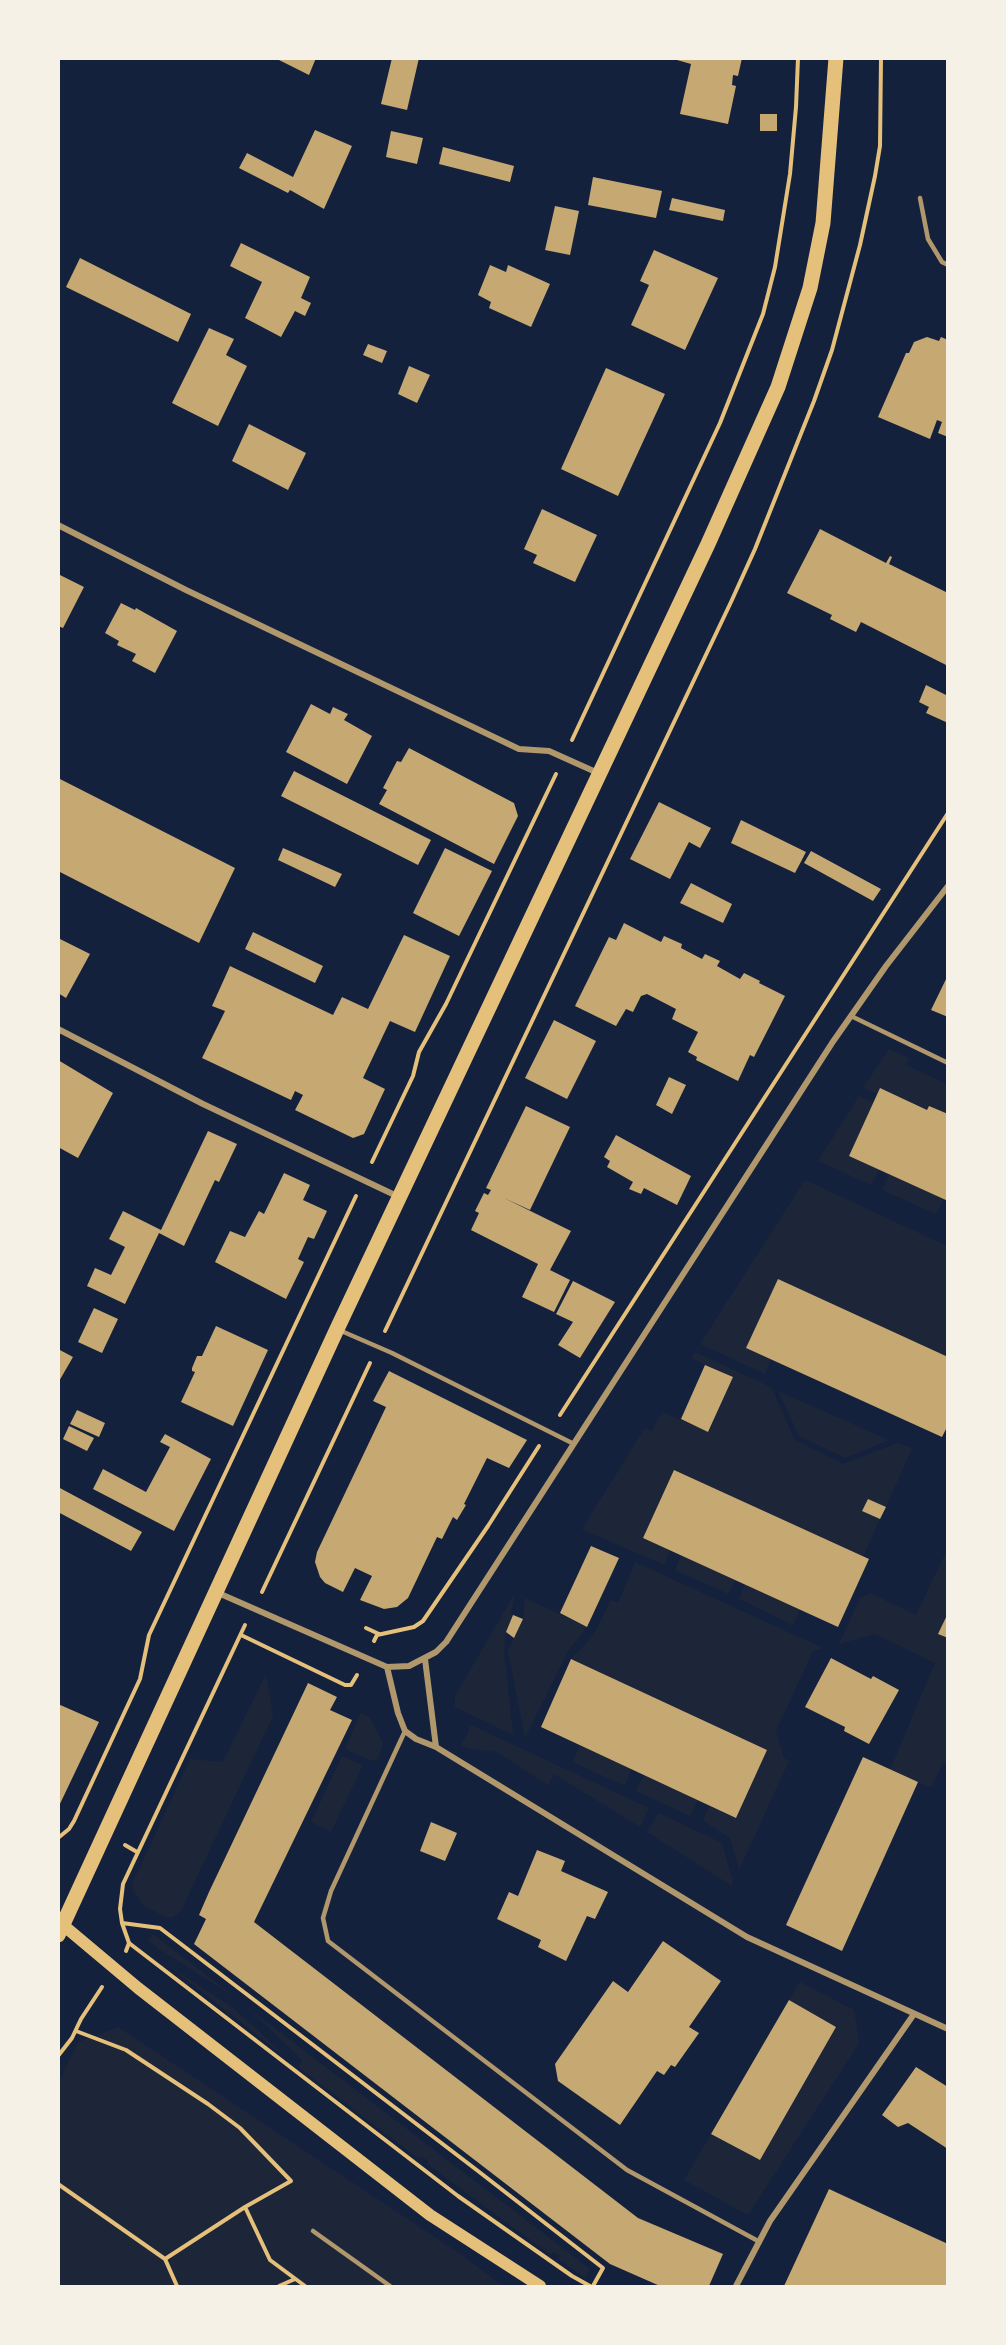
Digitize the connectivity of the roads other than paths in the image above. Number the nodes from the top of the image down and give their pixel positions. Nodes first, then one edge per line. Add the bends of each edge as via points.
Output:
1 (836, 58) edge
2 (920, 198) dead end
3 (948, 265) edge
4 (58, 525) edge
5 (599, 774) junction
6 (948, 886) edge
7 (851, 1016) junction
8 (58, 1029) edge
9 (948, 1063) edge
10 (399, 1197) junction
11 (337, 1329) junction
12 (574, 1444) junction
13 (216, 1592) junction
14 (425, 1659) junction
15 (387, 1667) junction
16 (405, 1731) junction
17 (436, 1747) junction
18 (61, 1930) edge
19 (914, 2014) junction
20 (948, 2029) edge
21 (313, 2231) dead end
22 (758, 2241) junction
23 (535, 2285) edge
24 (390, 2286) edge
25 (736, 2286) edge

1 - 5 main road via 823,223 795,341 708,543
2 - 3 lane via 927,239
4 - 5 street via 519,749 549,751
5 - 10 main road
6 - 7 street
7 - 9 lane
7 - 12 street
8 - 10 street via 203,1104
10 - 11 main road
11 - 12 lane
11 - 13 main road
12 - 14 street via 463,1619 446,1642
13 - 15 street
13 - 18 main road
14 - 15 street via 409,1666
14 - 17 street
15 - 16 street
16 - 17 street
16 - 22 lane via 331,1891 323,1918 328,1941 627,2170
17 - 19 street via 747,1937
18 - 23 main road via 430,2215
19 - 20 street
19 - 22 street
21 - 24 lane
22 - 25 street

